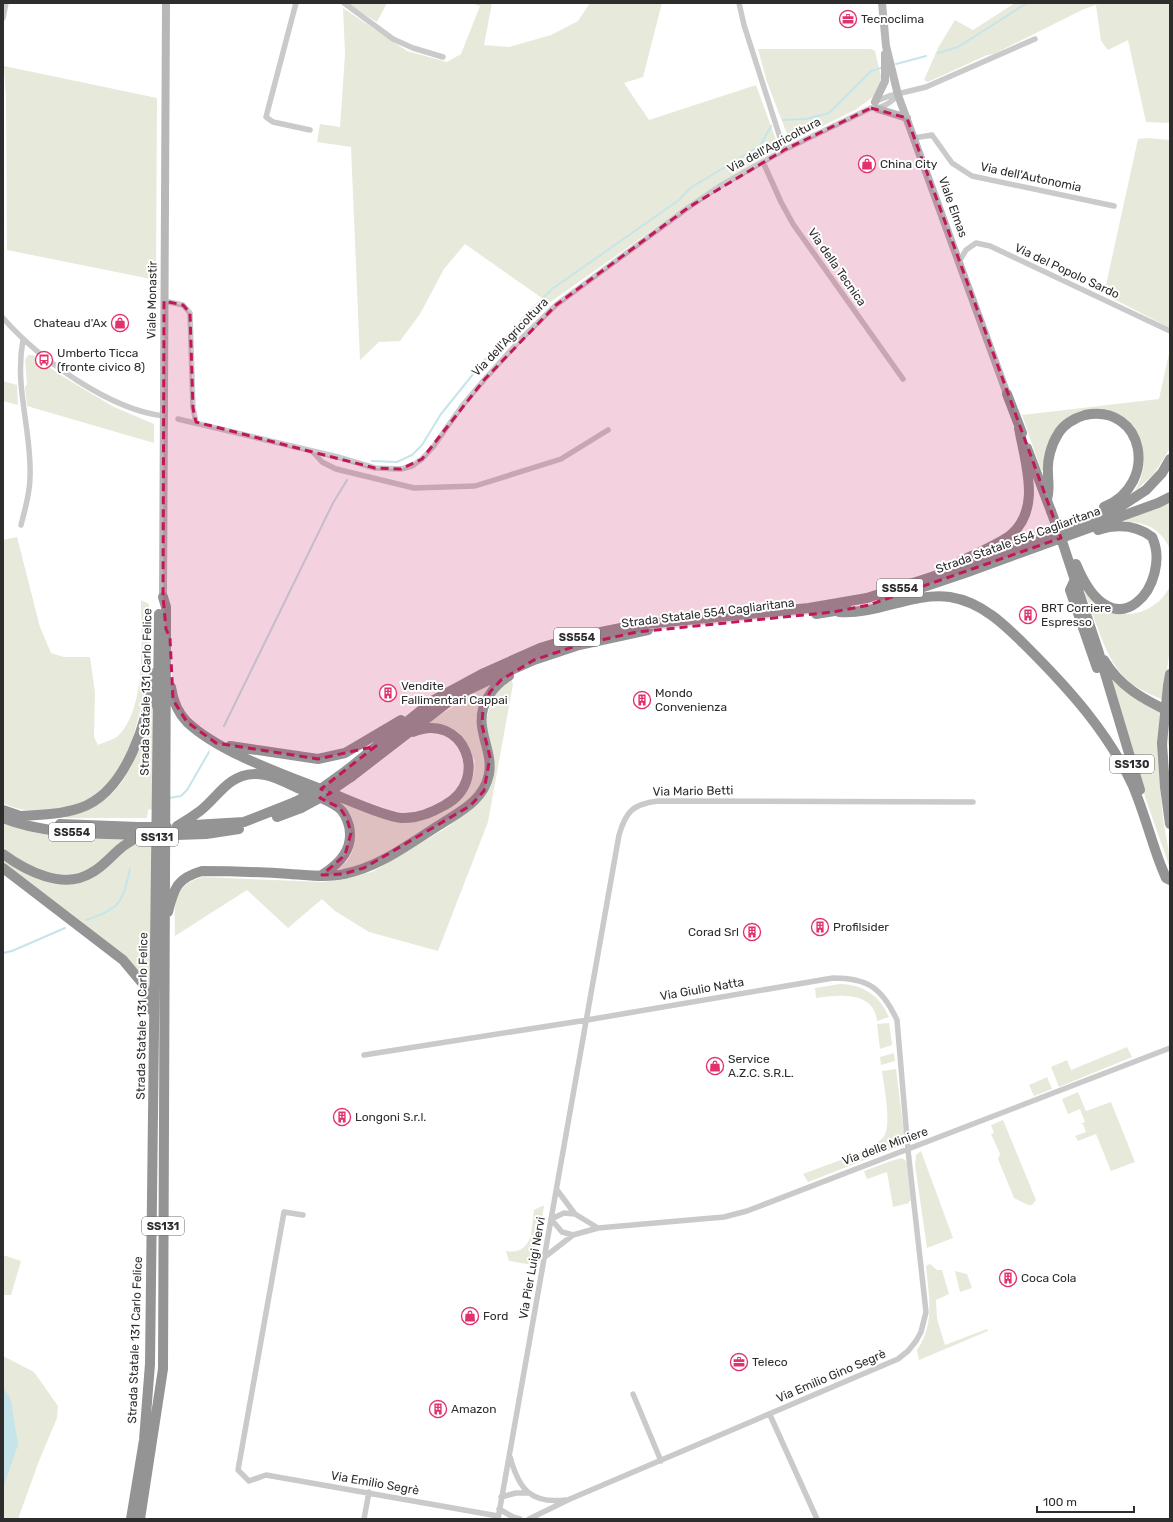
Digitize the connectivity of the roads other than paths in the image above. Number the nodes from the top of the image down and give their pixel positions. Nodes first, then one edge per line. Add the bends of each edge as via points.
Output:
1 (6, 3) edge
2 (166, 3) edge
3 (296, 3) edge
4 (344, 3) edge
5 (739, 3) edge
6 (882, 3) edge
7 (3, 18) edge
8 (1035, 39) dead end
9 (886, 46) junction
10 (443, 57) dead end
11 (898, 95) junction
12 (874, 106) junction
13 (907, 118) junction
14 (310, 130) dead end
15 (914, 138) junction
16 (784, 150) junction
17 (762, 162) junction
18 (1114, 206) dead end
19 (960, 260) junction
20 (164, 301) junction
21 (3, 318) edge
22 (1170, 331) edge
23 (23, 340) junction
24 (903, 379) dead end
25 (1007, 394) joint
26 (164, 416) junction
27 (178, 419) dead end
28 (196, 422) junction
29 (1019, 428) junction
30 (608, 430) dead end
31 (312, 451) junction
32 (1170, 459) edge
33 (1170, 497) edge
34 (1047, 500) junction
35 (1115, 514) junction
36 (21, 525) dead end
37 (1068, 527) junction
38 (1082, 530) junction
39 (1167, 557) dead end
40 (1071, 560) junction
41 (1075, 579) junction
42 (891, 591) junction
43 (163, 597) joint
44 (1152, 602) dead end
45 (833, 612) junction
46 (163, 629) junction
47 (1098, 650) junction
48 (534, 660) junction
49 (1104, 674) junction
50 (1170, 674) edge
51 (434, 700) junction
52 (1170, 712) edge
53 (402, 736) junction
54 (216, 743) junction
55 (349, 774) junction
56 (973, 802) dead end
57 (3, 810) edge
58 (16, 816) junction
59 (3, 818) edge
60 (1170, 824) edge
61 (173, 829) junction
62 (140, 831) junction
63 (3, 854) edge
64 (3, 868) edge
65 (322, 875) junction
66 (1170, 877) edge
67 (1170, 880) edge
68 (164, 932) junction
69 (587, 1020) junction
70 (155, 1045) junction
71 (1170, 1048) edge
72 (364, 1055) dead end
73 (908, 1150) junction
74 (557, 1190) junction
75 (575, 1214) junction
76 (302, 1215) dead end
77 (551, 1219) junction
78 (598, 1228) junction
79 (573, 1235) junction
80 (546, 1256) junction
81 (633, 1394) dead end
82 (770, 1415) junction
83 (509, 1455) junction
84 (661, 1461) junction
85 (369, 1492) junction
86 (528, 1493) junction
87 (501, 1497) junction
88 (570, 1499) junction
89 (499, 1509) junction
90 (498, 1517) edge
91 (131, 1519) edge
92 (140, 1519) edge
93 (364, 1519) edge
94 (520, 1519) edge
95 (528, 1519) edge
96 (817, 1519) edge

1 - 7 street
2 - 20 main road, Viale Monastir
3 - 14 street via 266,117 273,122
4 - 10 street via 393,39
5 - 16 street
6 - 9 main road, Viale Elmas
8 - 11 street, Via dell'Agricoltura via 926,87
9 - 11 main road, Viale Elmas
9 - 12 main road via 885,81
11 - 12 street, Via dell'Agricoltura
11 - 13 main road, Viale Elmas
12 - 13 main road
12 - 16 street, Via dell'Agricoltura
13 - 15 main road, Viale Elmas
15 - 18 street, Via dell'Autonomia via 932,135 952,163 972,176
15 - 19 main road, Viale Elmas
16 - 17 street, Via dell'Agricoltura
17 - 24 street, Via della Tecnica via 793,224
17 - 31 street, Via dell'Agricoltura via 689,207 556,305 521,338 462,406 422,459 412,466 401,469 375,468
19 - 22 street, Via del Popolo Sardo via 966,250 976,243 990,246
19 - 25 main road, Viale Elmas
20 - 26 main road, Viale Monastir
20 - 28 street via 183,305 190,313 192,408
21 - 23 street
23 - 26 street via 64,372 113,400
23 - 36 street via 20,358 21,388 30,476 29,494
25 - 29 highway
26 - 43 main road, Viale Monastir
27 - 28 street, Via dell'Agricoltura
28 - 31 street, Via dell'Agricoltura
29 - 34 highway
29 - 42 highway via 1030,489 1026,515 1020,525 996,544 951,566 911,579
30 - 31 street via 561,459 475,486 414,488 336,469 322,462
32 - 35 highway via 1162,473 1146,490
33 - 35 highway via 1158,503
34 - 37 highway via 1050,490 1048,472 1052,445 1068,422 1080,416 1093,414 1108,415 1124,424 1135,438 1139,452 1139,467 1134,481 1124,495 1113,503 1074,519
34 - 40 highway, bridge
35 - 37 highway, Strada Statale 554 Cagliaritana / SS554
35 - 38 highway, Strada Statale 554 Cagliaritana / SS554
37 - 42 highway, Strada Statale 554 Cagliaritana / SS554
38 - 39 highway via 1092,532 1120,526 1135,528 1160,543
38 - 45 highway, Strada Statale 554 Cagliaritana / SS554 via 900,596
40 - 41 highway, SS130
40 - 44 highway via 1092,593 1105,603 1117,609 1132,609
41 - 47 highway, SS130
41 - 49 highway via 1070,590 1098,669
42 - 51 highway, Strada Statale 554 Cagliaritana / SS554 via 833,605 636,625 602,631 540,648 484,673
43 - 46 highway, Strada Statale 131 Carlo Felice / SS131 via 160,608
45 - 48 highway, Strada Statale 554 Cagliaritana / SS554 via 637,632 579,645
45 - 67 highway via 856,613 928,597 949,597 979,607 992,616 1061,681 1098,725 1133,787 1161,866 1166,878
46 - 54 highway via 170,638 171,687 178,712 187,722
46 - 58 highway via 155,638 154,672 135,747 121,775 102,795 81,808 52,814
46 - 68 highway, Strada Statale 131 Carlo Felice / SS131
46 - 70 highway, Strada Statale 131 Carlo Felice / SS131
47 - 49 highway, SS130
47 - 52 highway, SS130 via 1123,685
48 - 53 highway, Strada Statale 554 Cagliaritana / SS554 via 456,696
48 - 65 highway via 501,680 490,692 483,708 482,725 490,757 489,774 484,791 470,806 387,858 343,874
49 - 66 highway, SS130
50 - 60 highway, bridge via 1162,743
51 - 54 highway via 345,753 318,759
51 - 55 highway, Strada Statale 554 Cagliaritana / SS554
53 - 54 highway via 429,727 452,733 465,749 470,765 466,784 446,805 426,814 401,818 367,808 264,766
53 - 55 highway, Strada Statale 554 Cagliaritana / SS554
55 - 61 highway, Strada Statale 554 Cagliaritana / SS554, bridge via 322,788 298,805 244,822
56 - 69 street, Via Mario Betti via 658,801 642,803 633,808 624,819 620,836
57 - 58 highway, Strada Statale 554 Cagliaritana / SS554
58 - 62 highway, Strada Statale 554 Cagliaritana / SS554 via 46,824
59 - 62 highway, Strada Statale 554 Cagliaritana / SS554 via 41,828 76,832
61 - 62 highway, Strada Statale 554 Cagliaritana / SS554, bridge
61 - 65 highway via 201,811 235,779 254,774 275,779 328,801 340,808 347,819 350,845 335,866
62 - 63 highway via 90,874 74,880 52,878 32,871
64 - 70 highway via 123,960 138,976 149,999 151,1040
65 - 68 highway via 202,871 188,874 173,892
68 - 92 highway, Strada Statale 131 Carlo Felice / SS131 via 163,1369
69 - 72 street, Via Giulio Natta
69 - 73 street, Via Giulio Natta via 833,978 852,978 872,986 889,1003 897,1020
69 - 74 street, Via Pier Luigi Nervi
70 - 91 highway, Strada Statale 131 Carlo Felice / SS131 via 150,1364 144,1440
71 - 73 street, Via delle Miniere
73 - 78 street, Via delle Miniere via 747,1211 724,1217
73 - 82 street, Via Emilio Gino Segrè via 926,1312 918,1336 908,1351 898,1359
74 - 75 street
74 - 77 street, Via Pier Luigi Nervi
75 - 77 street via 564,1213
75 - 78 street
76 - 85 street, Via Emilio Segrè via 284,1212 238,1470 249,1481 266,1475
77 - 79 street via 562,1232
77 - 80 street, Via Pier Luigi Nervi
78 - 79 street, Via delle Miniere
79 - 80 street, Via delle Miniere
80 - 83 street, Via Pier Luigi Nervi
81 - 84 street
82 - 84 street, Via Emilio Gino Segrè
82 - 96 street
83 - 86 street via 522,1488
83 - 87 street, Via Pier Luigi Nervi
84 - 88 street, Via Emilio Gino Segrè
85 - 90 street, Via Emilio Segrè
85 - 93 street
86 - 87 street
86 - 88 street via 542,1500
87 - 89 street, Via Pier Luigi Nervi
88 - 95 street
89 - 90 street, Via Pier Luigi Nervi
89 - 94 street

